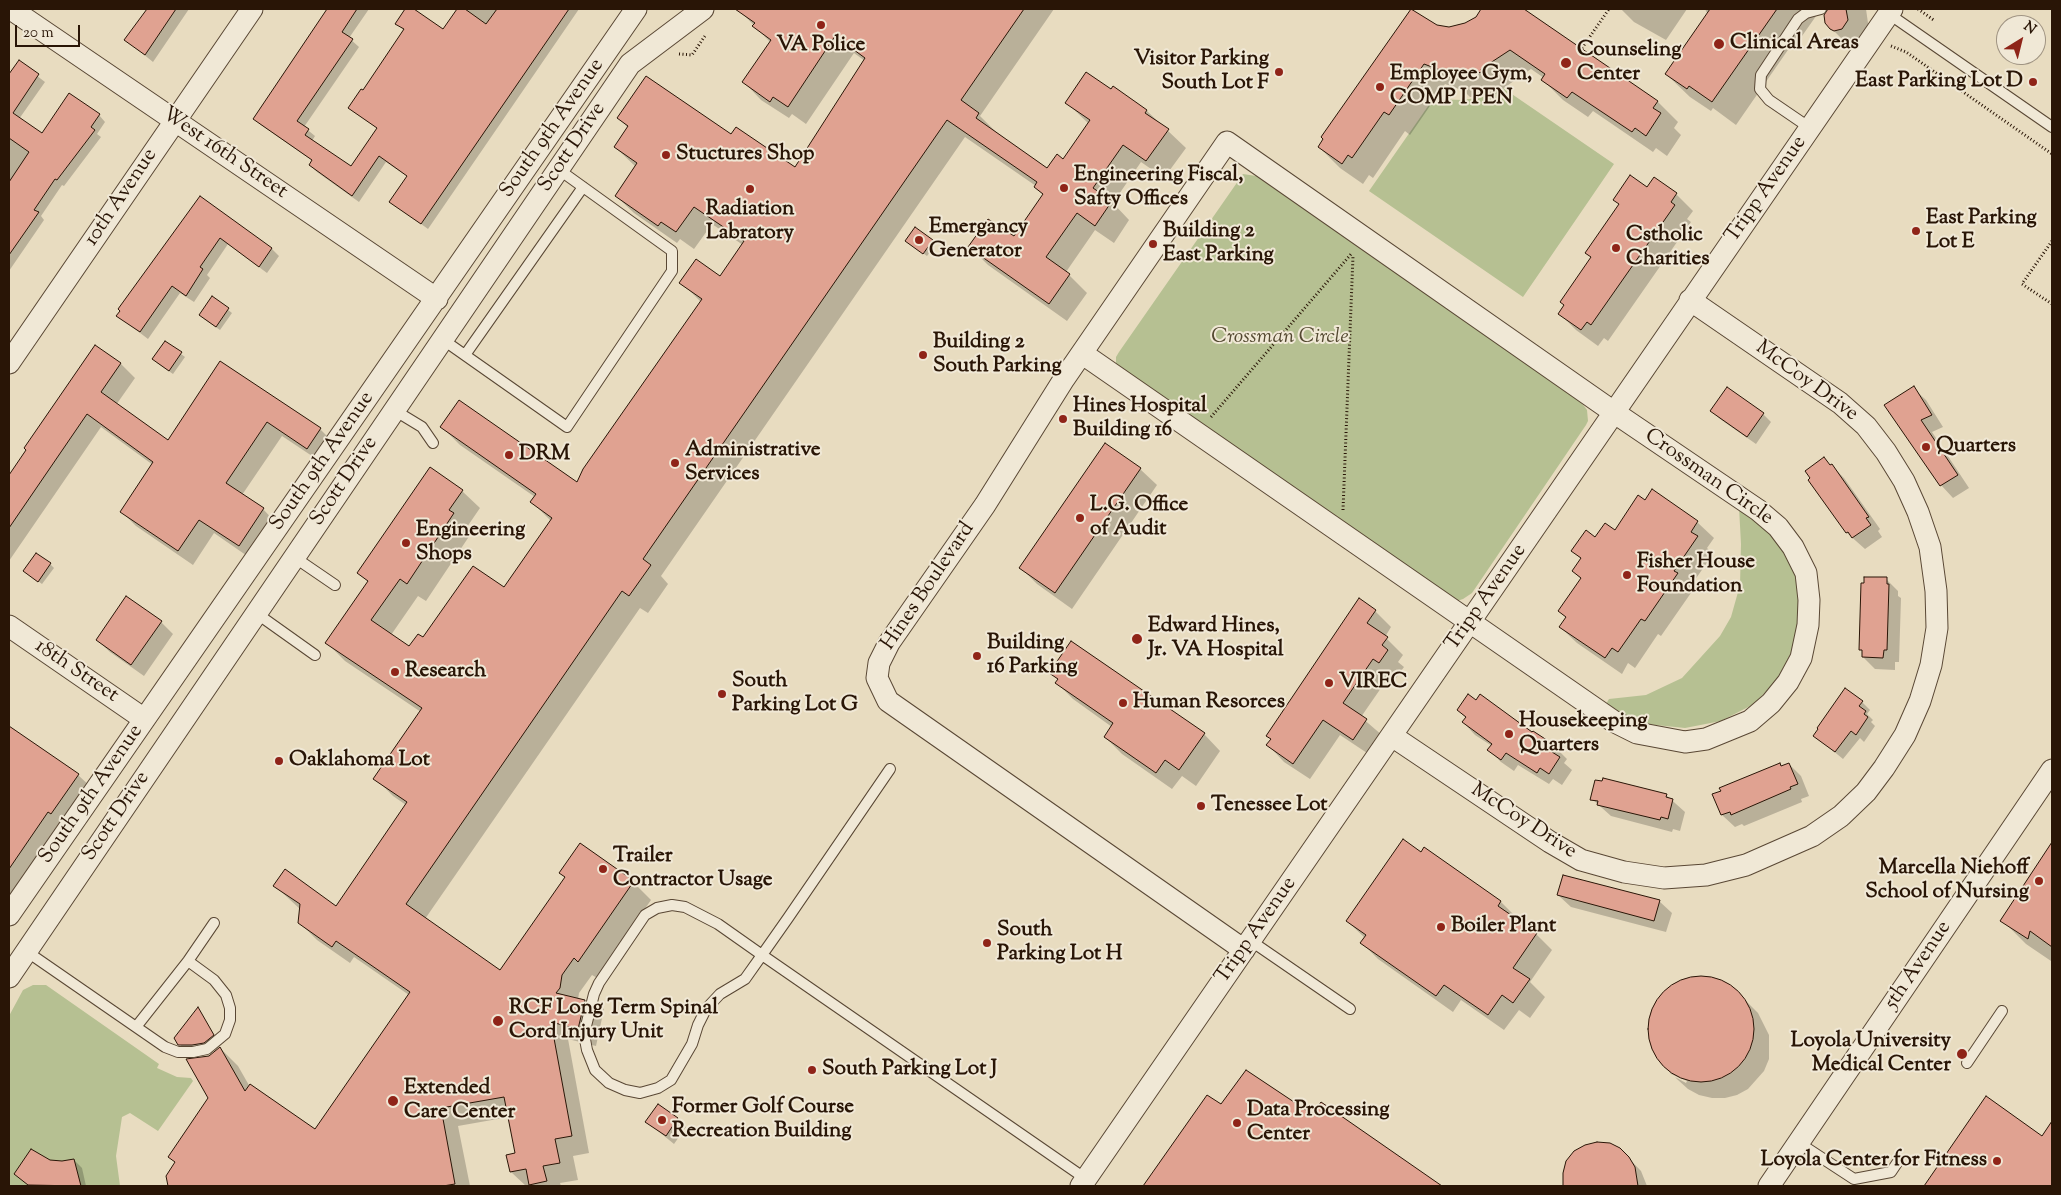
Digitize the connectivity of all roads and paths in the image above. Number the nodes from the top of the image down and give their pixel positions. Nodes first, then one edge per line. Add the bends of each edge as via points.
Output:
1 (11, 9) edge
2 (252, 9) edge
3 (636, 9) edge
4 (703, 9) edge
5 (1609, 9) edge
6 (1822, 9) edge
7 (1918, 9) edge
8 (1890, 11) edge
9 (1935, 21) dead end
10 (1890, 46) dead end
11 (1582, 48) dead end
12 (176, 120) junction
13 (2052, 127) edge
14 (1810, 128) junction
15 (1228, 142) joint
16 (2052, 154) edge
17 (558, 169) junction
18 (583, 187) junction
19 (2052, 241) edge
20 (437, 299) junction
21 (1690, 300) junction
22 (2052, 304) edge
23 (442, 339) junction
24 (1082, 354) junction
25 (465, 355) junction
26 (9, 363) edge
27 (394, 410) junction
28 (1615, 413) junction
29 (1209, 418) dead end
30 (433, 443) dead end
31 (1343, 512) dead end
32 (294, 557) junction
33 (335, 585) dead end
34 (256, 613) junction
35 (1470, 623) junction
36 (9, 626) edge
37 (315, 655) dead end
38 (144, 719) junction
39 (1392, 736) junction
40 (890, 769) dead end
41 (2052, 770) edge
42 (9, 915) edge
43 (214, 923) dead end
44 (1247, 946) junction
45 (26, 951) junction
46 (762, 955) junction
47 (188, 961) junction
48 (9, 977) edge
49 (1350, 1009) dead end
50 (2002, 1011) dead end
51 (136, 1026) junction
52 (1967, 1063) dead end
53 (1799, 1142) junction
54 (1897, 1163) dead end
55 (1083, 1183) edge
56 (1769, 1186) edge

1 - 12 street, West 16th Street
2 - 12 street, 10th Avenue
3 - 20 street, South 9th Avenue
4 - 17 street, Scott Drive via 630,64
5 - 11 path
6 - 14 lane via 1798,19 1761,75 1760,89 1769,100
7 - 9 path
8 - 13 lane
8 - 14 street, Tripp Avenue
10 - 16 path via 1906,52
12 - 20 street, West 16th Street
12 - 26 street, 10th Avenue
14 - 21 street, Tripp Avenue
15 - 24 street, Hines Boulevard
15 - 28 street, Crossman Circle
17 - 18 lane
17 - 23 street, Scott Drive
18 - 25 lane
18 - 25 lane via 672,251 672,271 567,427
19 - 22 path via 2022,284
20 - 38 street, South 9th Avenue
21 - 28 street, Tripp Avenue
21 - 39 street, McCoy Drive via 1840,403 1866,426 1904,481 1918,512 1930,547 1938,628 1920,702 1905,735 1884,768 1866,792 1841,816 1812,836 1746,865 1706,874 1664,878 1624,872 1581,860
23 - 25 lane
23 - 27 street, Scott Drive
24 - 35 street, Crossman Circle
24 - 44 street, Hines Boulevard via 985,505 889,643 879,663 877,678 890,702
27 - 30 lane via 422,427
27 - 32 street, Scott Drive
28 - 35 street, Tripp Avenue
28 - 35 street, Crossman Circle via 1758,510 1794,547 1806,573 1809,609 1801,658 1788,682 1750,721 1727,732 1685,742 1662,739 1638,734 1613,721
29 - 31 path via 1354,250
32 - 33 lane
32 - 34 street, Scott Drive
34 - 37 lane
34 - 45 street, Scott Drive
35 - 39 street, Tripp Avenue
36 - 38 street, 18th Street
38 - 42 street, South 9th Avenue
39 - 44 street, Tripp Avenue
40 - 46 lane
41 - 53 street, 5th Avenue
43 - 47 lane
44 - 49 lane
44 - 55 street, Tripp Avenue
45 - 48 street, Scott Drive
45 - 51 lane
46 - 46 lane via 718,924 685,907 657,908 646,915 594,994 584,1034 595,1070 609,1083 640,1093 671,1080 692,1044 706,1009 720,994 745,979
46 - 55 lane
47 - 51 lane
47 - 51 lane via 214,980 226,995 230,1020 225,1034 207,1049 178,1052 165,1047
50 - 52 lane
53 - 54 lane via 1854,1179 1891,1172
53 - 56 street, 5th Avenue

